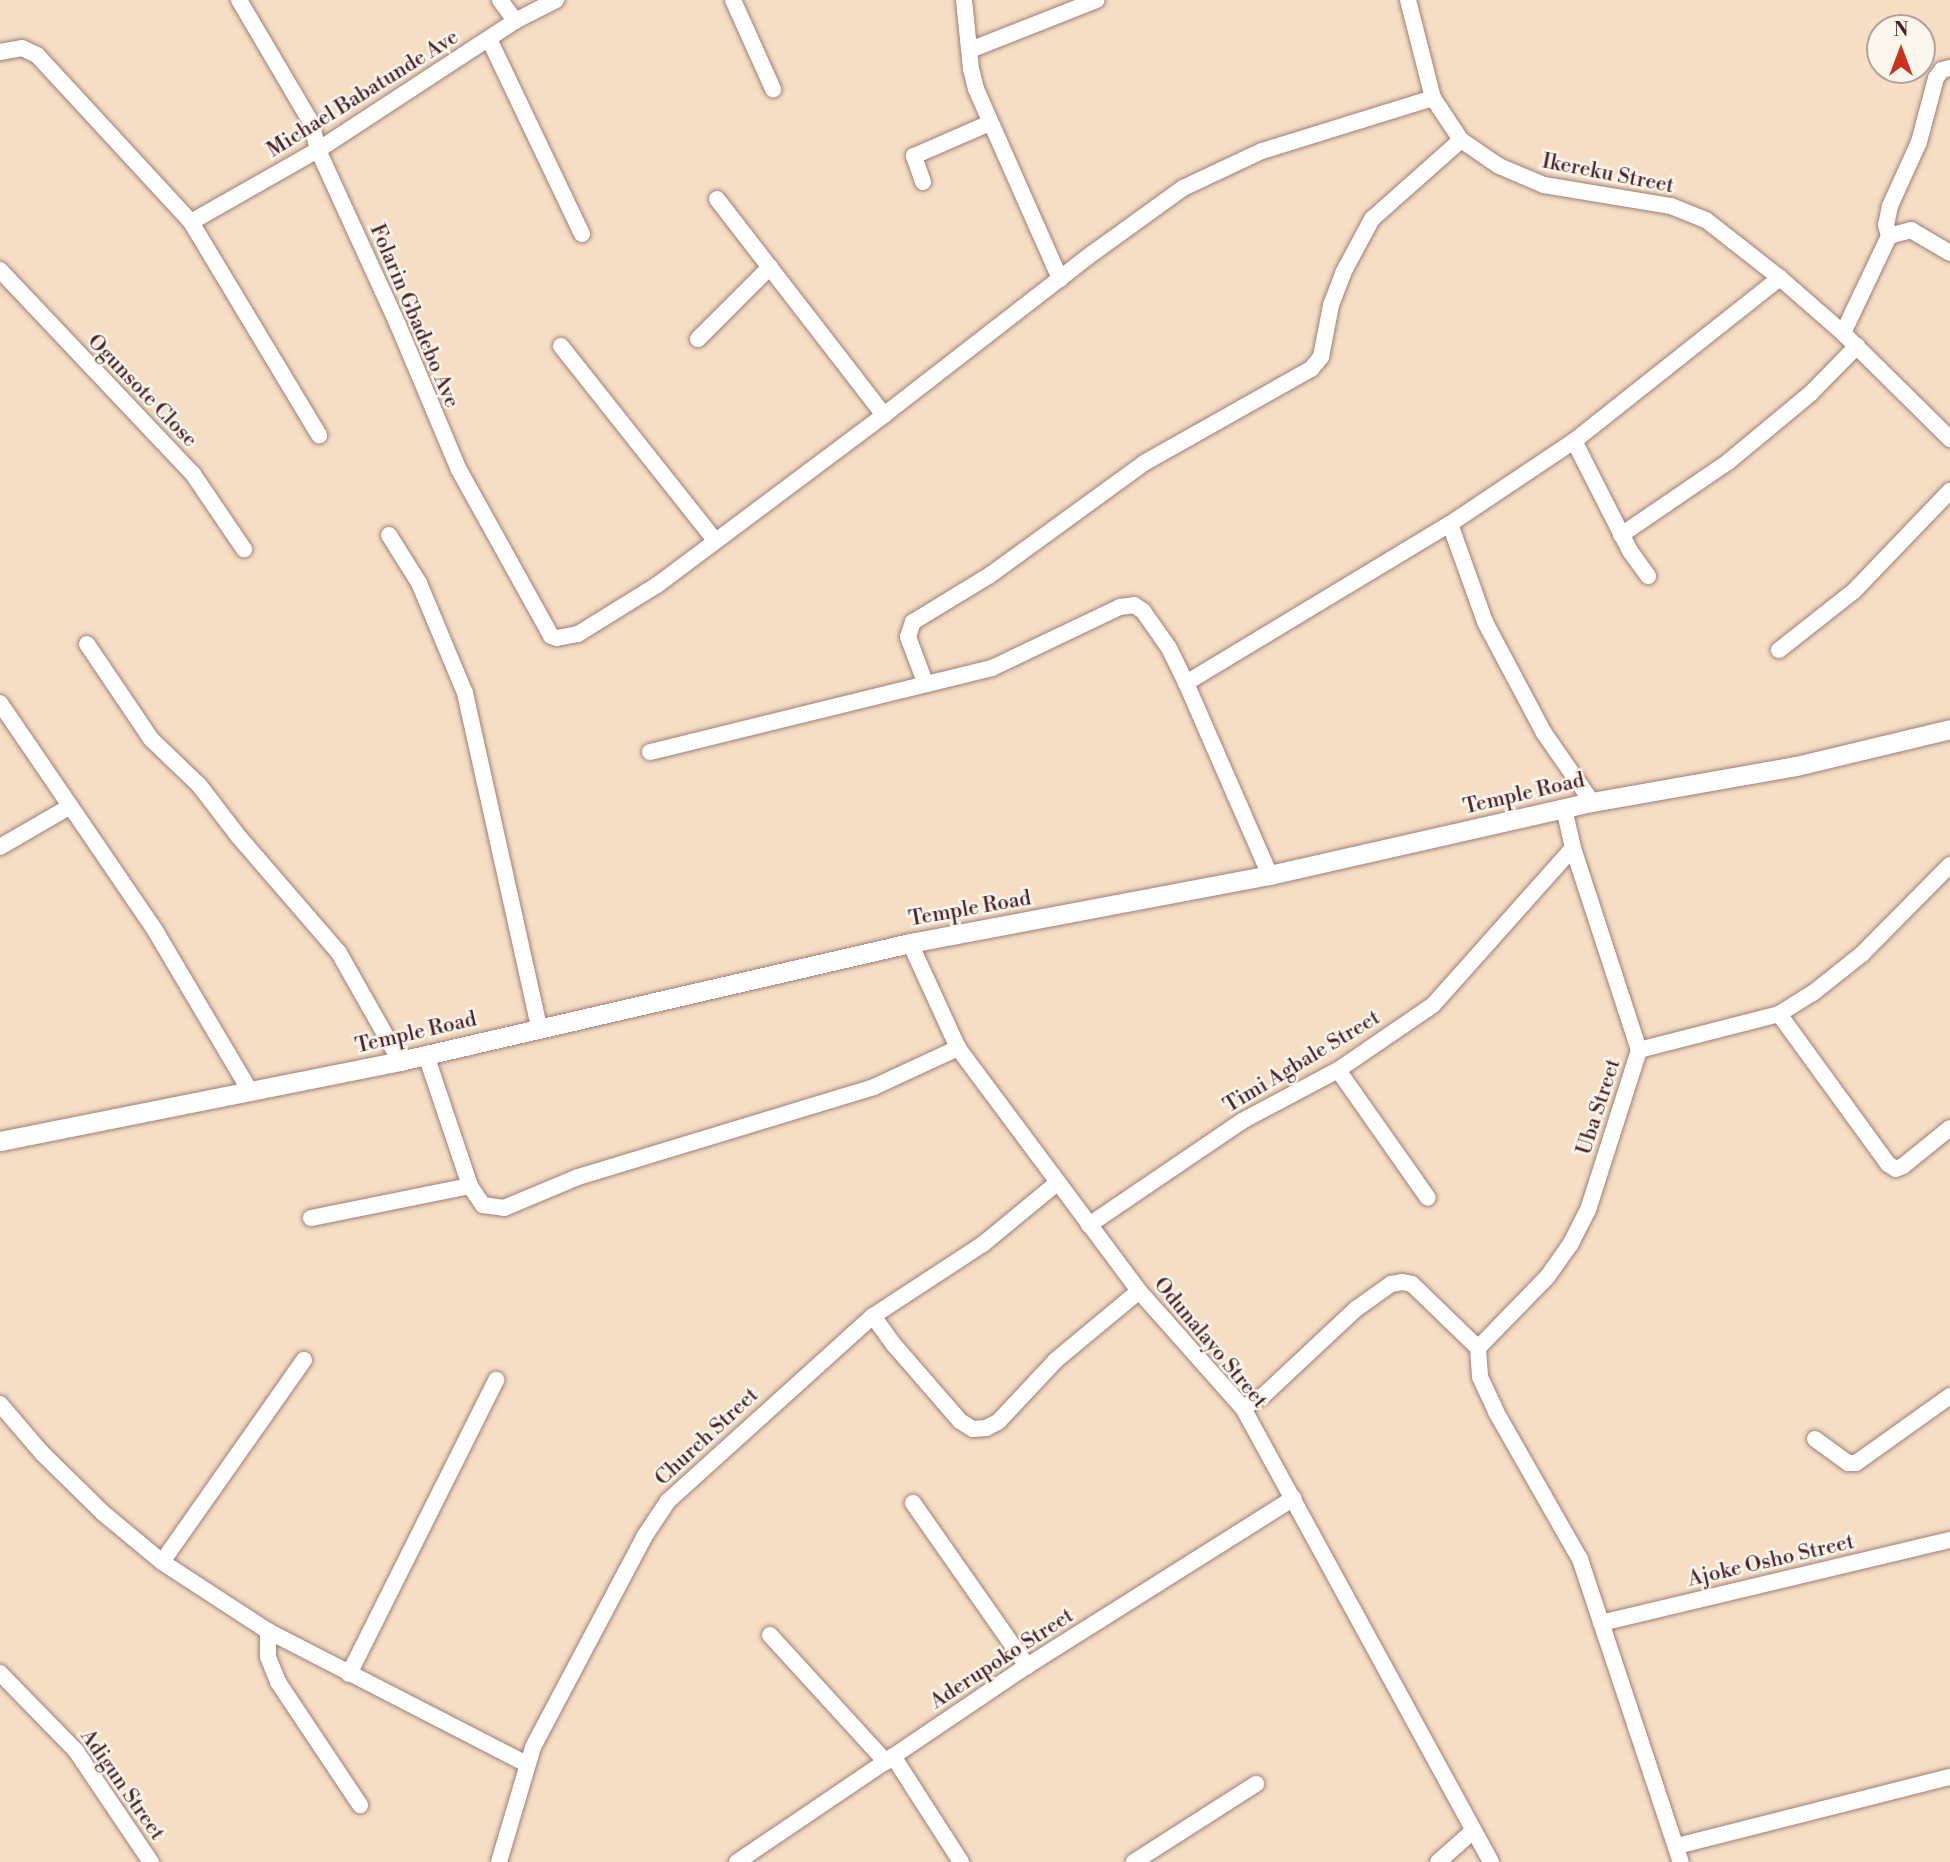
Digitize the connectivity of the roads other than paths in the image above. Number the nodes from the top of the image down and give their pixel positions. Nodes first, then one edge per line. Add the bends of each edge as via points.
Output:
1 (239, 0) edge
2 (500, 0) edge
3 (556, 0) edge
4 (733, 0) edge
5 (964, 0) edge
6 (1097, 0) edge
7 (1408, 0) edge
8 (515, 21) junction
9 (489, 39) junction
10 (970, 50) junction
11 (0, 52) edge
12 (1950, 68) edge
13 (773, 89) dead end
14 (1433, 98) junction
15 (990, 123) junction
16 (1461, 140) junction
17 (318, 150) junction
18 (923, 182) dead end
19 (717, 199) dead end
20 (191, 222) junction
21 (582, 234) dead end
22 (1889, 236) junction
23 (1950, 253) edge
24 (770, 267) junction
25 (0, 270) edge
26 (1780, 278) junction
27 (1060, 279) junction
28 (1843, 333) junction
29 (698, 339) dead end
30 (561, 346) dead end
31 (1857, 346) junction
32 (884, 415) junction
33 (319, 435) dead end
34 (1950, 439) edge
35 (1574, 440) junction
36 (1950, 491) edge
37 (1450, 524) junction
38 (389, 535) dead end
39 (1621, 535) junction
40 (715, 540) junction
41 (244, 549) dead end
42 (1648, 576) dead end
43 (87, 644) dead end
44 (1779, 650) dead end
45 (925, 682) junction
46 (1186, 683) junction
47 (0, 703) edge
48 (1948, 735) edge
49 (650, 752) dead end
50 (1592, 802) junction
51 (69, 807) junction
52 (1564, 808) junction
53 (0, 846) edge
54 (1573, 848) junction
55 (1950, 865) edge
56 (1270, 875) junction
57 (910, 943) junction
58 (1779, 1014) junction
59 (539, 1027) junction
60 (958, 1048) junction
61 (1639, 1050) junction
62 (426, 1055) junction
63 (400, 1061) junction
64 (1338, 1070) junction
65 (250, 1091) junction
66 (1950, 1128) edge
67 (0, 1141) edge
68 (1057, 1184) junction
69 (470, 1186) junction
70 (1428, 1198) dead end
71 (311, 1218) dead end
72 (1089, 1225) junction
73 (1139, 1291) junction
74 (873, 1316) junction
75 (1478, 1348) junction
76 (304, 1360) dead end
77 (496, 1380) dead end
78 (1950, 1396) edge
79 (0, 1404) edge
80 (1243, 1408) junction
81 (1815, 1439) dead end
82 (1294, 1498) junction
83 (913, 1503) dead end
84 (1950, 1540) edge
85 (162, 1562) junction
86 (1601, 1623) junction
87 (268, 1631) junction
88 (770, 1635) dead end
89 (1027, 1666) junction
90 (0, 1673) edge
91 (349, 1674) junction
92 (890, 1759) junction
93 (527, 1763) junction
94 (1950, 1777) edge
95 (1256, 1784) dead end
96 (360, 1805) dead end
97 (1473, 1831) junction
98 (1676, 1846) junction
99 (151, 1862) edge
100 (499, 1862) edge
101 (737, 1862) edge
102 (961, 1862) edge
103 (1134, 1862) edge
104 (1438, 1862) edge
105 (1491, 1862) edge
106 (1681, 1862) edge

1 - 17 street, Folarin Gbadebo Ave via 311,122
2 - 8 street
3 - 8 street, Michael Babatunde Ave
4 - 13 street
5 - 10 street
6 - 10 street
7 - 14 street, Ikereku Street
8 - 9 street, Michael Babatunde Ave
9 - 17 street, Michael Babatunde Ave
9 - 21 street
10 - 15 street via 971,69
11 - 20 street via 22,48 37,55
12 - 22 street via 1936,78 1919,142 1890,206
14 - 16 street, Ikereku Street
14 - 27 street via 1262,151 1183,188
15 - 18 street via 914,156
15 - 27 street
16 - 26 street, Ikereku Street via 1499,166 1544,185 1690,211
16 - 45 street via 1372,219 1343,273 1331,305 1321,357 1311,369 1144,463 990,575 913,622 908,637
17 - 20 street, Michael Babatunde Ave
17 - 40 street, Folarin Gbadebo Ave via 458,468 551,636 578,634 657,585
19 - 24 street
20 - 33 street
22 - 23 street via 1911,230
22 - 28 street
24 - 29 street
24 - 32 street
25 - 41 street, Ogunsote Close via 193,474
26 - 28 street, Ikereku Street
26 - 35 street
27 - 32 street
28 - 31 street, Ikereku Street
30 - 40 street
31 - 34 street, Ikereku Street
31 - 39 street via 1811,393 1728,461
32 - 40 street
35 - 37 street
35 - 39 street
36 - 44 street via 1854,591
37 - 46 street
37 - 50 street via 1485,622 1544,733
38 - 59 street via 419,583 465,693
39 - 42 street
43 - 63 street via 151,739 199,785 339,953
45 - 46 street via 992,668 1120,607 1134,605 1169,648
45 - 49 street
46 - 56 street
47 - 51 street
48 - 50 street, Temple Road
50 - 52 street, Temple Road
51 - 53 street
51 - 65 street via 156,932
52 - 54 street
52 - 56 street, Temple Road
54 - 61 street, Uba Street
54 - 64 street, Timi Agbale Street via 1433,1005
55 - 58 street via 1861,954 1814,993
56 - 57 street, Temple Road
57 - 59 street, Temple Road
57 - 60 street, Odunalayo Street
58 - 61 street
58 - 66 street via 1888,1164 1903,1167
59 - 62 street, Temple Road
60 - 68 street, Odunalayo Street
60 - 69 street via 874,1087 578,1177 504,1208 483,1205
61 - 75 street, Uba Street via 1588,1210 1570,1245 1548,1276
62 - 63 street, Temple Road
62 - 69 street
63 - 65 street, Temple Road
64 - 70 street
64 - 72 street, Timi Agbale Street via 1241,1121
65 - 67 street, Temple Road
68 - 72 street, Odunalayo Street
68 - 74 street, Church Street via 983,1244
69 - 71 street
72 - 73 street, Odunalayo Street
73 - 74 street via 1056,1360 998,1422 986,1428 973,1429 960,1421
73 - 80 street, Odunalayo Street
74 - 93 street, Church Street via 668,1501 644,1537
75 - 80 street via 1412,1284 1391,1284 1264,1395
75 - 86 street via 1480,1377 1580,1559
76 - 85 street
77 - 91 street
78 - 81 street via 1856,1463 1848,1463
79 - 85 street via 103,1513
80 - 82 street, Odunalayo Street
82 - 89 street, Aderupoko Street
82 - 97 street, Odunalayo Street
83 - 89 street
84 - 86 street, Ajoke Osho Street
85 - 87 street
86 - 98 street
87 - 91 street
87 - 96 street via 268,1657 278,1682
88 - 92 street
89 - 92 street, Aderupoko Street
90 - 99 street, Adigun Street via 76,1751
91 - 93 street
92 - 101 street, Aderupoko Street
92 - 102 street
93 - 100 street, Church Street
94 - 98 street
95 - 103 street
97 - 104 street
97 - 105 street, Odunalayo Street
98 - 106 street

